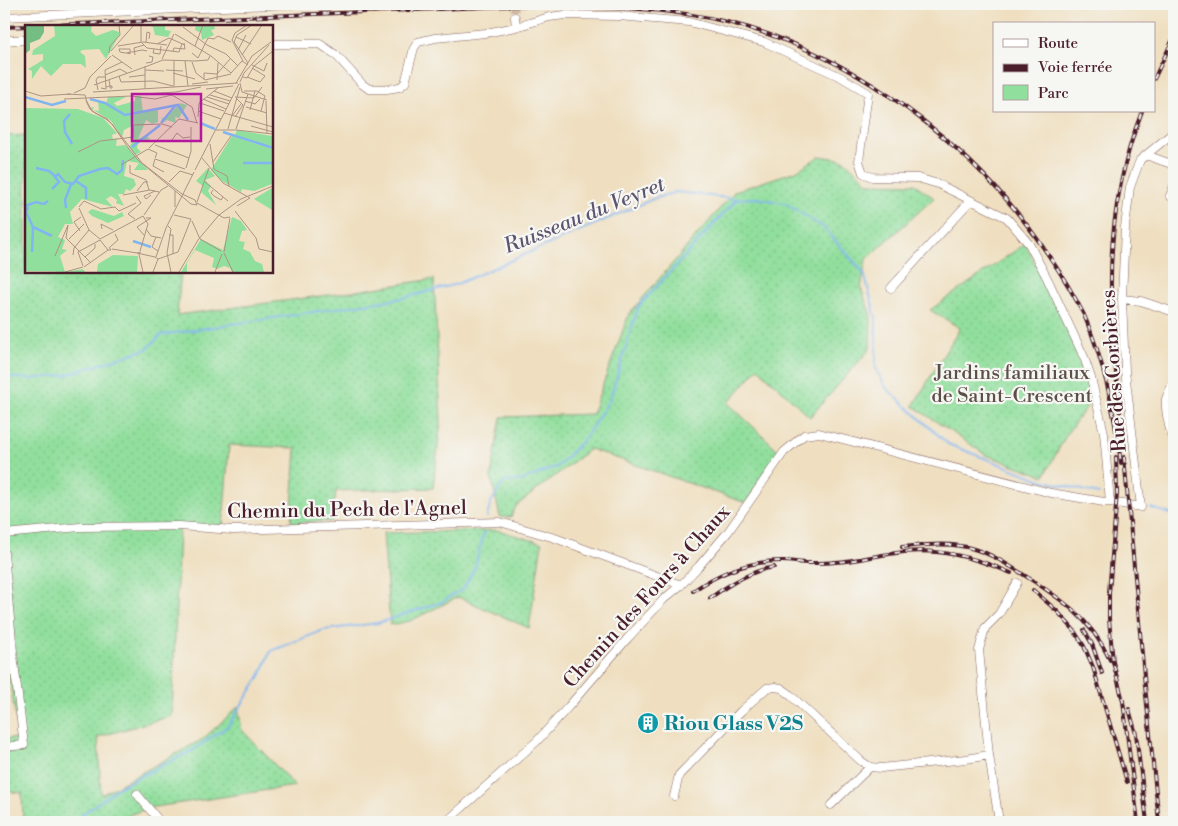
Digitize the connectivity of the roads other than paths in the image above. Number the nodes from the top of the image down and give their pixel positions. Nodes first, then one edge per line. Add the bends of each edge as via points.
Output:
1 (292, 4) edge
2 (4, 17) edge
3 (515, 17) tunnel mouth
4 (516, 27) junction
5 (4, 40) edge
6 (25, 40) edge
7 (272, 44) edge
8 (1174, 132) edge
9 (1146, 155) junction
10 (1174, 165) edge
11 (1174, 186) edge
12 (1174, 198) edge
13 (970, 201) junction
14 (891, 288) dead end
15 (1122, 299) junction
16 (1174, 312) edge
17 (1174, 380) edge
18 (1174, 439) edge
19 (1110, 502) junction
20 (1142, 507) joint
21 (4, 534) edge
22 (4, 553) edge
23 (1017, 583) dead end
24 (681, 585) junction
25 (4, 747) edge
26 (989, 755) junction
27 (870, 767) junction
28 (136, 794) dead end
29 (674, 796) dead end
30 (831, 805) dead end
31 (160, 822) edge
32 (446, 822) edge
33 (999, 822) edge

1 - 2 street
3 - 4 street
4 - 7 street via 418,42 405,84 387,89 369,89 336,55 320,44
4 - 13 street via 565,15 618,16 689,22 764,42 868,93 859,161 863,173 918,178 938,184
5 - 6 street
8 - 9 street, Rue des Corbières
9 - 10 street
9 - 15 street, Rue des Corbières via 1140,160 1130,187
11 - 12 street via 1170,196
13 - 14 street
13 - 19 street via 1007,218 1029,244 1084,357 1104,433
15 - 16 street via 1141,301
15 - 20 street, Rue des Corbières via 1125,371
17 - 18 street via 1166,406
19 - 20 street, Chemin des Fours à Chaux
19 - 24 street, Chemin des Fours à Chaux via 1051,493 818,433 804,435 784,452 728,532
21 - 24 street, Chemin du Pech de l'Agnel via 90,527 180,526 233,530 500,522 555,538
22 - 25 street via 24,745
23 - 26 street via 985,628 979,650
24 - 32 street, Chemin des Fours à Chaux via 664,599 537,740
26 - 27 street
26 - 33 street
27 - 29 street via 788,692 781,688 767,688 679,775
27 - 30 street
28 - 31 street

